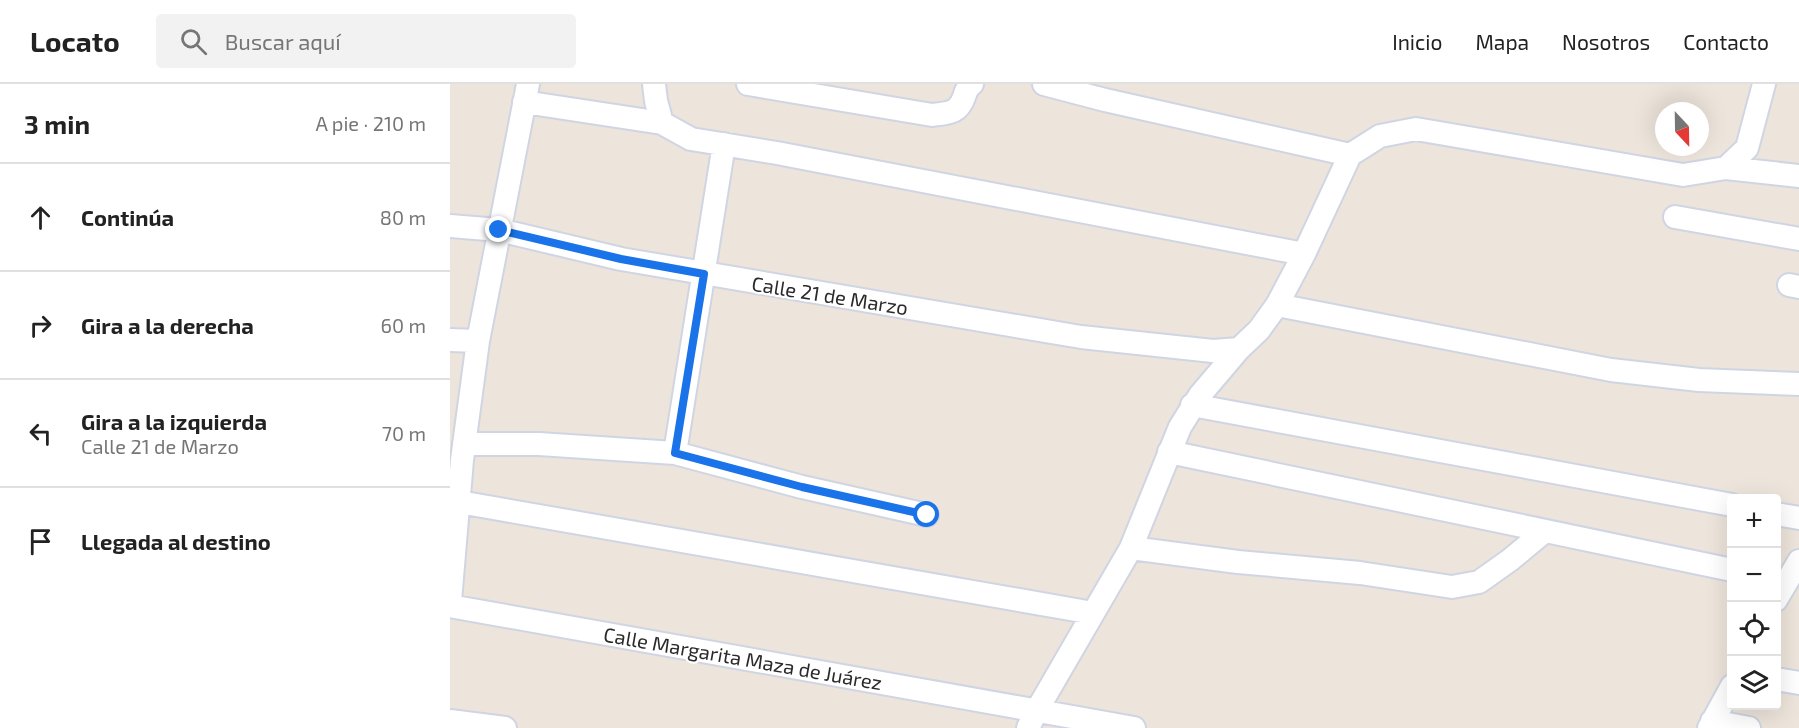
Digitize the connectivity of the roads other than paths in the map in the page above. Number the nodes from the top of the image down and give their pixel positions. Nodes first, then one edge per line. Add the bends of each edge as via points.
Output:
1 (654, 84) edge
2 (748, 84) edge
3 (972, 84) edge
4 (1044, 84) edge
5 (1764, 84) edge
6 (526, 93) edge
7 (662, 123) junction
8 (724, 144) junction
9 (1350, 155) junction
10 (1726, 168) junction
11 (1799, 176) edge
12 (1675, 217) dead end
13 (450, 226) edge
14 (499, 230) junction
15 (1799, 239) edge
16 (1304, 254) junction
17 (704, 274) junction
18 (1277, 305) junction
19 (450, 340) edge
20 (478, 341) junction
21 (1239, 349) junction
22 (1799, 384) edge
23 (1192, 405) junction
24 (1169, 452) junction
25 (675, 453) junction
26 (459, 454) edge
27 (459, 502) junction
28 (1727, 504) edge
29 (927, 515) dead end
30 (1781, 515) edge
31 (1799, 518) edge
32 (1545, 531) junction
33 (1131, 548) junction
34 (1727, 569) edge
35 (450, 603) edge
36 (1093, 613) junction
37 (1781, 680) edge
38 (1799, 683) edge
39 (1727, 694) edge
40 (1033, 719) edge
41 (450, 721) edge
42 (1711, 724) edge
43 (505, 728) edge
44 (1134, 728) edge
45 (1749, 728) edge

1 - 7 street
2 - 3 street via 932,115 950,113 961,106
4 - 9 street
5 - 10 street via 1747,148
6 - 7 street
6 - 14 street
7 - 8 street via 691,139
8 - 16 street
8 - 17 street
9 - 10 street via 1380,136 1416,129 1683,175
9 - 16 street
10 - 11 street
12 - 15 street
13 - 14 street, Calle 21 de Marzo
14 - 17 street, Calle 21 de Marzo
14 - 20 street
16 - 18 street
17 - 21 street, Calle 21 de Marzo via 1081,337 1213,351
17 - 25 street
18 - 21 street
18 - 22 street via 1611,370 1699,380
19 - 20 street
20 - 26 street
21 - 23 street
23 - 24 street
23 - 28 street
24 - 32 street
24 - 33 street
25 - 26 street via 539,444
25 - 29 street
26 - 27 street
27 - 35 street
27 - 36 street
30 - 31 street
32 - 33 street via 1479,582 1452,587
32 - 34 street
33 - 36 street
35 - 40 street, Calle Margarita Maza de Juárez
36 - 40 street
37 - 38 street
39 - 42 street
40 - 44 street, Calle Margarita Maza de Juárez
41 - 43 street
42 - 45 street

